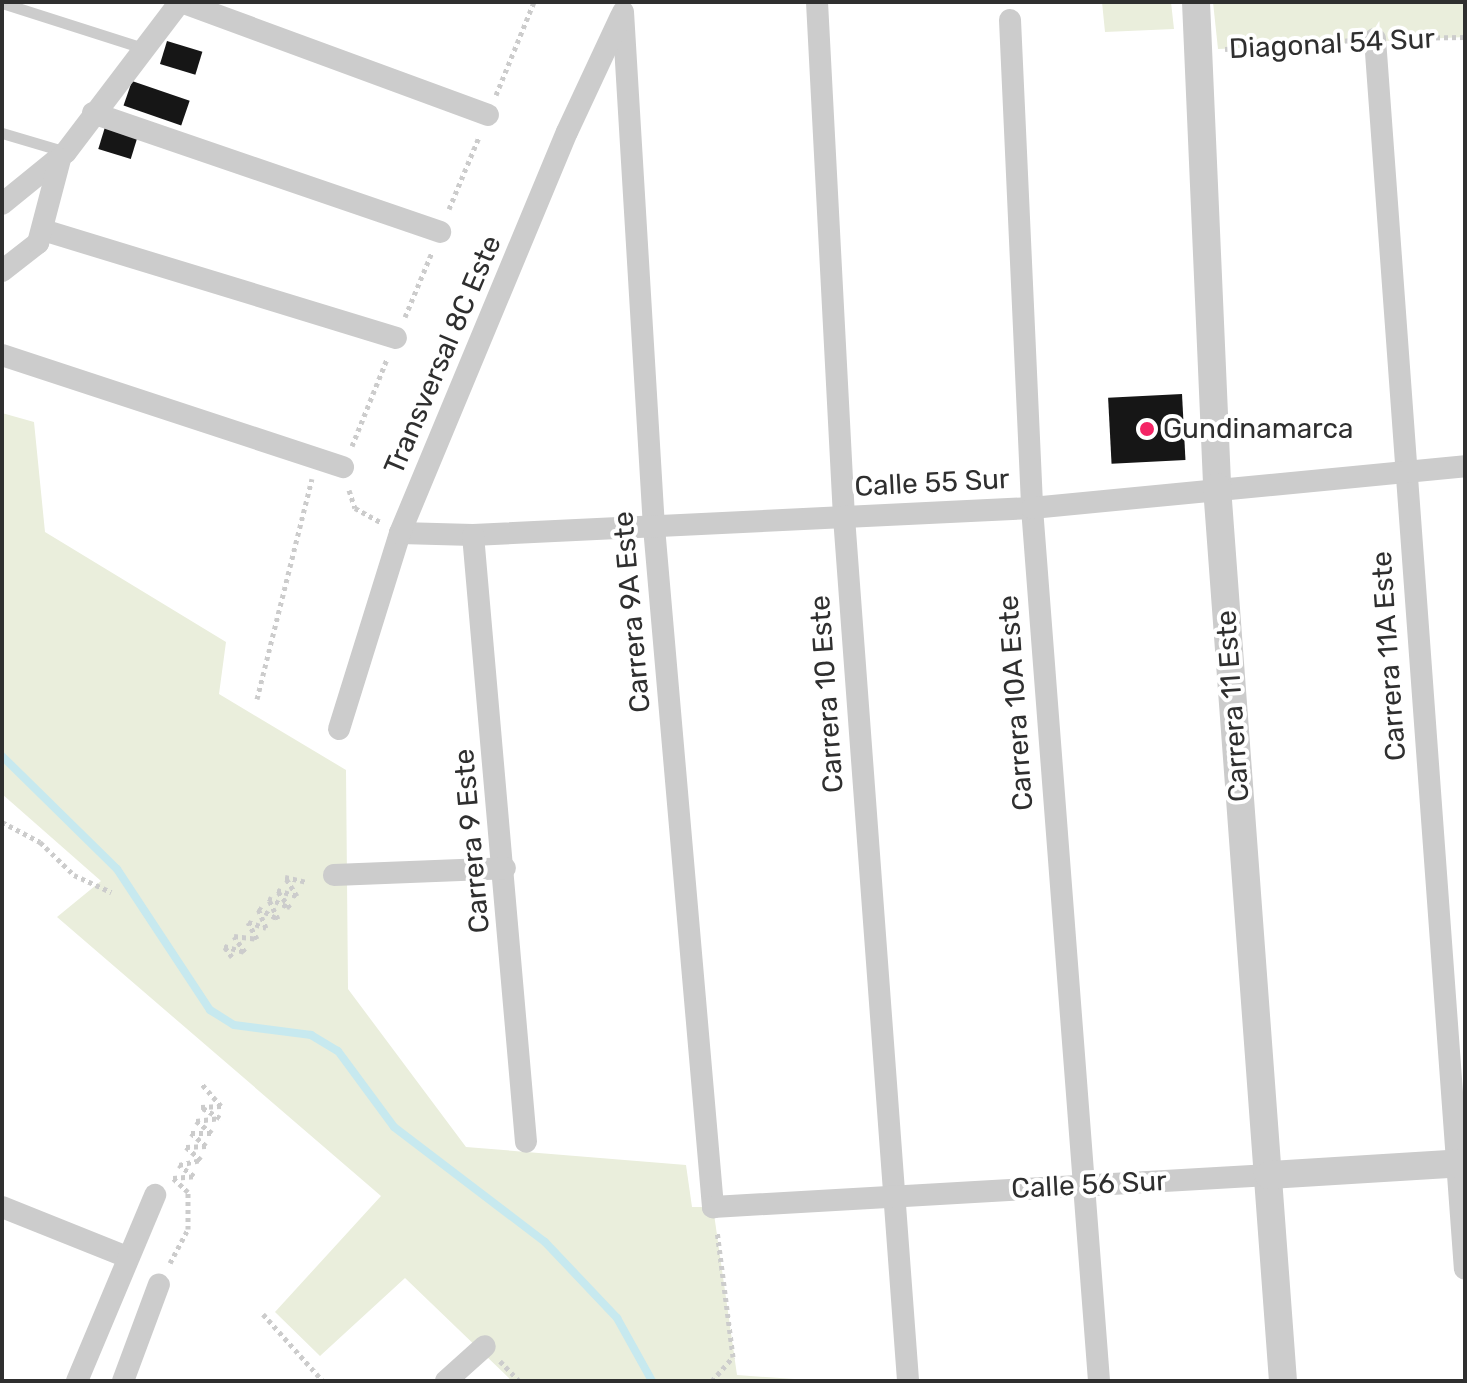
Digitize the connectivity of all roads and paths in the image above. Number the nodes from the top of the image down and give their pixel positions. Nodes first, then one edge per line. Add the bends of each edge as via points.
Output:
1 (181, 2) edge
2 (817, 2) edge
3 (1196, 2) edge
4 (2, 3) edge
5 (623, 12) joint
6 (1010, 20) dead end
7 (1465, 37) edge
8 (1375, 39) junction
9 (1199, 41) junction
10 (143, 48) junction
11 (93, 113) junction
12 (488, 115) dead end
13 (2, 133) edge
14 (63, 154) junction
15 (2, 204) edge
16 (43, 230) junction
17 (440, 232) dead end
18 (2, 271) edge
19 (396, 338) dead end
20 (2, 355) edge
21 (317, 459) junction
22 (1465, 466) edge
23 (343, 467) dead end
24 (1406, 469) junction
25 (1217, 487) junction
26 (1032, 508) junction
27 (844, 517) junction
28 (654, 527) junction
29 (400, 533) junction
30 (473, 535) junction
31 (257, 699) dead end
32 (339, 729) dead end
33 (2, 822) edge
34 (505, 868) junction
35 (334, 875) dead end
36 (307, 882) dead end
37 (111, 892) dead end
38 (232, 957) dead end
39 (202, 1084) dead end
40 (526, 1142) dead end
41 (1461, 1164) edge
42 (1269, 1175) junction
43 (1081, 1186) junction
44 (155, 1195) dead end
45 (896, 1197) junction
46 (2, 1207) edge
47 (713, 1207) junction
48 (127, 1257) junction
49 (1465, 1269) edge
50 (159, 1284) joint
51 (263, 1314) dead end
52 (485, 1346) dead end
53 (77, 1381) edge
54 (123, 1381) edge
55 (323, 1381) edge
56 (446, 1381) edge
57 (712, 1381) edge
58 (908, 1381) edge
59 (1099, 1381) edge
60 (1283, 1381) edge

1 - 10 street
1 - 12 street
2 - 27 street, Carrera 10 Este
3 - 9 street, Diagonal 54 Sur
4 - 10 lane
5 - 28 street, Carrera 9A Este
5 - 29 street, Transversal 8C Este via 567,132
6 - 26 street, Carrera 10A Este
7 - 8 path, Diagonal 54 Sur
8 - 9 path, Diagonal 54 Sur
8 - 24 street, Carrera 11A Este
9 - 25 street, Carrera 11 Este
10 - 11 street
11 - 14 street
11 - 17 street
13 - 14 lane
14 - 15 street
14 - 16 street
16 - 18 street via 28,254
16 - 19 street
20 - 21 street
21 - 23 street
21 - 31 path
22 - 24 street, Calle 55 Sur
24 - 25 street, Calle 55 Sur
24 - 41 street, Carrera 11A Este
25 - 26 street, Calle 55 Sur
25 - 42 street, Carrera 11 Este
26 - 27 street, Calle 55 Sur
26 - 43 street, Carrera 10A Este
27 - 28 street, Calle 55 Sur
27 - 45 street, Carrera 10 Este
28 - 30 street, Calle 55 Sur
28 - 47 street, Carrera 9A Este
29 - 30 street, Calle 55 Sur
29 - 32 street, Transversal 8C Este
30 - 34 street, Carrera 9 Este
33 - 37 path via 40,842 74,875
34 - 35 street
34 - 40 street, Carrera 9 Este
36 - 38 path via 285,877 297,896 277,890 290,908 268,898 278,919 258,908 266,928 248,922 257,939 234,936 245,952 224,946
39 - 50 path via 221,1106 201,1107 220,1118 196,1121 212,1133 191,1133 206,1146 186,1147 201,1160 179,1165 194,1176 173,1178 188,1192 188,1229
41 - 42 street, Calle 56 Sur
41 - 49 street, Carrera 11A Este
42 - 43 street, Calle 56 Sur
42 - 60 street, Carrera 11 Este
43 - 45 street, Calle 56 Sur
43 - 59 street, Carrera 10A Este
44 - 48 street
45 - 47 street, Calle 56 Sur
45 - 58 street, Carrera 10 Este
46 - 48 street
47 - 57 path via 733,1357
48 - 53 street
50 - 54 street
51 - 55 path
52 - 56 street

